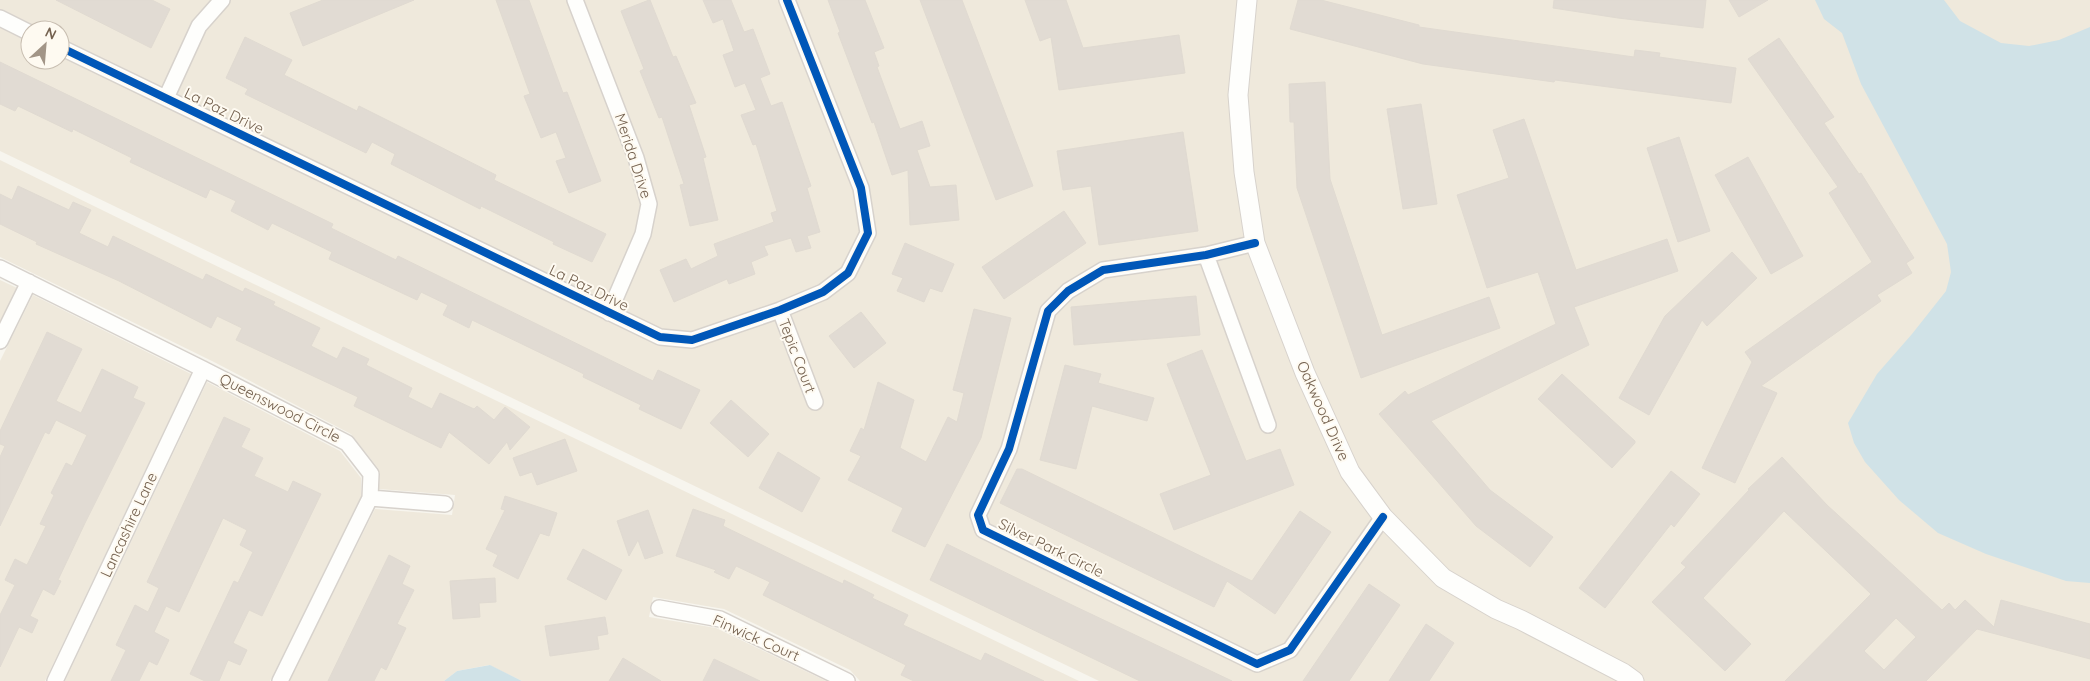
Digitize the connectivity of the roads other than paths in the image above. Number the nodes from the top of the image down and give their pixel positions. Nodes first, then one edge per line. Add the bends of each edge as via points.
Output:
1 (222, 0) edge
2 (575, 0) edge
3 (786, 0) edge
4 (1247, 0) edge
5 (0, 18) edge
6 (20, 28) edge
7 (70, 52) edge
8 (166, 98) junction
9 (1255, 243) junction
10 (1206, 255) junction
11 (0, 268) edge
12 (29, 282) junction
13 (780, 310) junction
14 (609, 313) junction
15 (0, 341) edge
16 (203, 369) junction
17 (814, 402) dead end
18 (1268, 424) dead end
19 (370, 498) junction
20 (445, 504) dead end
21 (1383, 517) junction
22 (660, 608) dead end
23 (55, 681) edge
24 (280, 681) edge
25 (847, 681) edge
26 (1634, 681) edge

1 - 8 street via 199,26
2 - 14 street, Merida Drive via 636,158 649,204 643,234
3 - 13 street, La Paz Drive via 861,188 868,233 848,273 823,292
4 - 9 street, Oakwood Drive via 1238,95 1244,172
5 - 6 street
7 - 8 street, La Paz Drive
8 - 14 street, La Paz Drive
9 - 10 street, Silver Park Circle
9 - 21 street, Oakwood Drive via 1305,373 1350,472
10 - 18 street
10 - 21 street, Silver Park Circle via 1103,270 1068,291 1048,311 1009,449 978,515 983,530 1256,664 1290,650
11 - 12 street, Queenswood Circle
12 - 15 street
12 - 16 street, Queenswood Circle
13 - 14 street, La Paz Drive via 692,340 660,337
13 - 17 street, Tepic Court
16 - 19 street, Queenswood Circle via 347,443 370,474
16 - 23 street, Lancashire Lane
19 - 20 street
19 - 24 street, Queenswood Circle
21 - 26 street, Oakwood Drive via 1443,578
22 - 25 street, Finwick Court via 720,618

